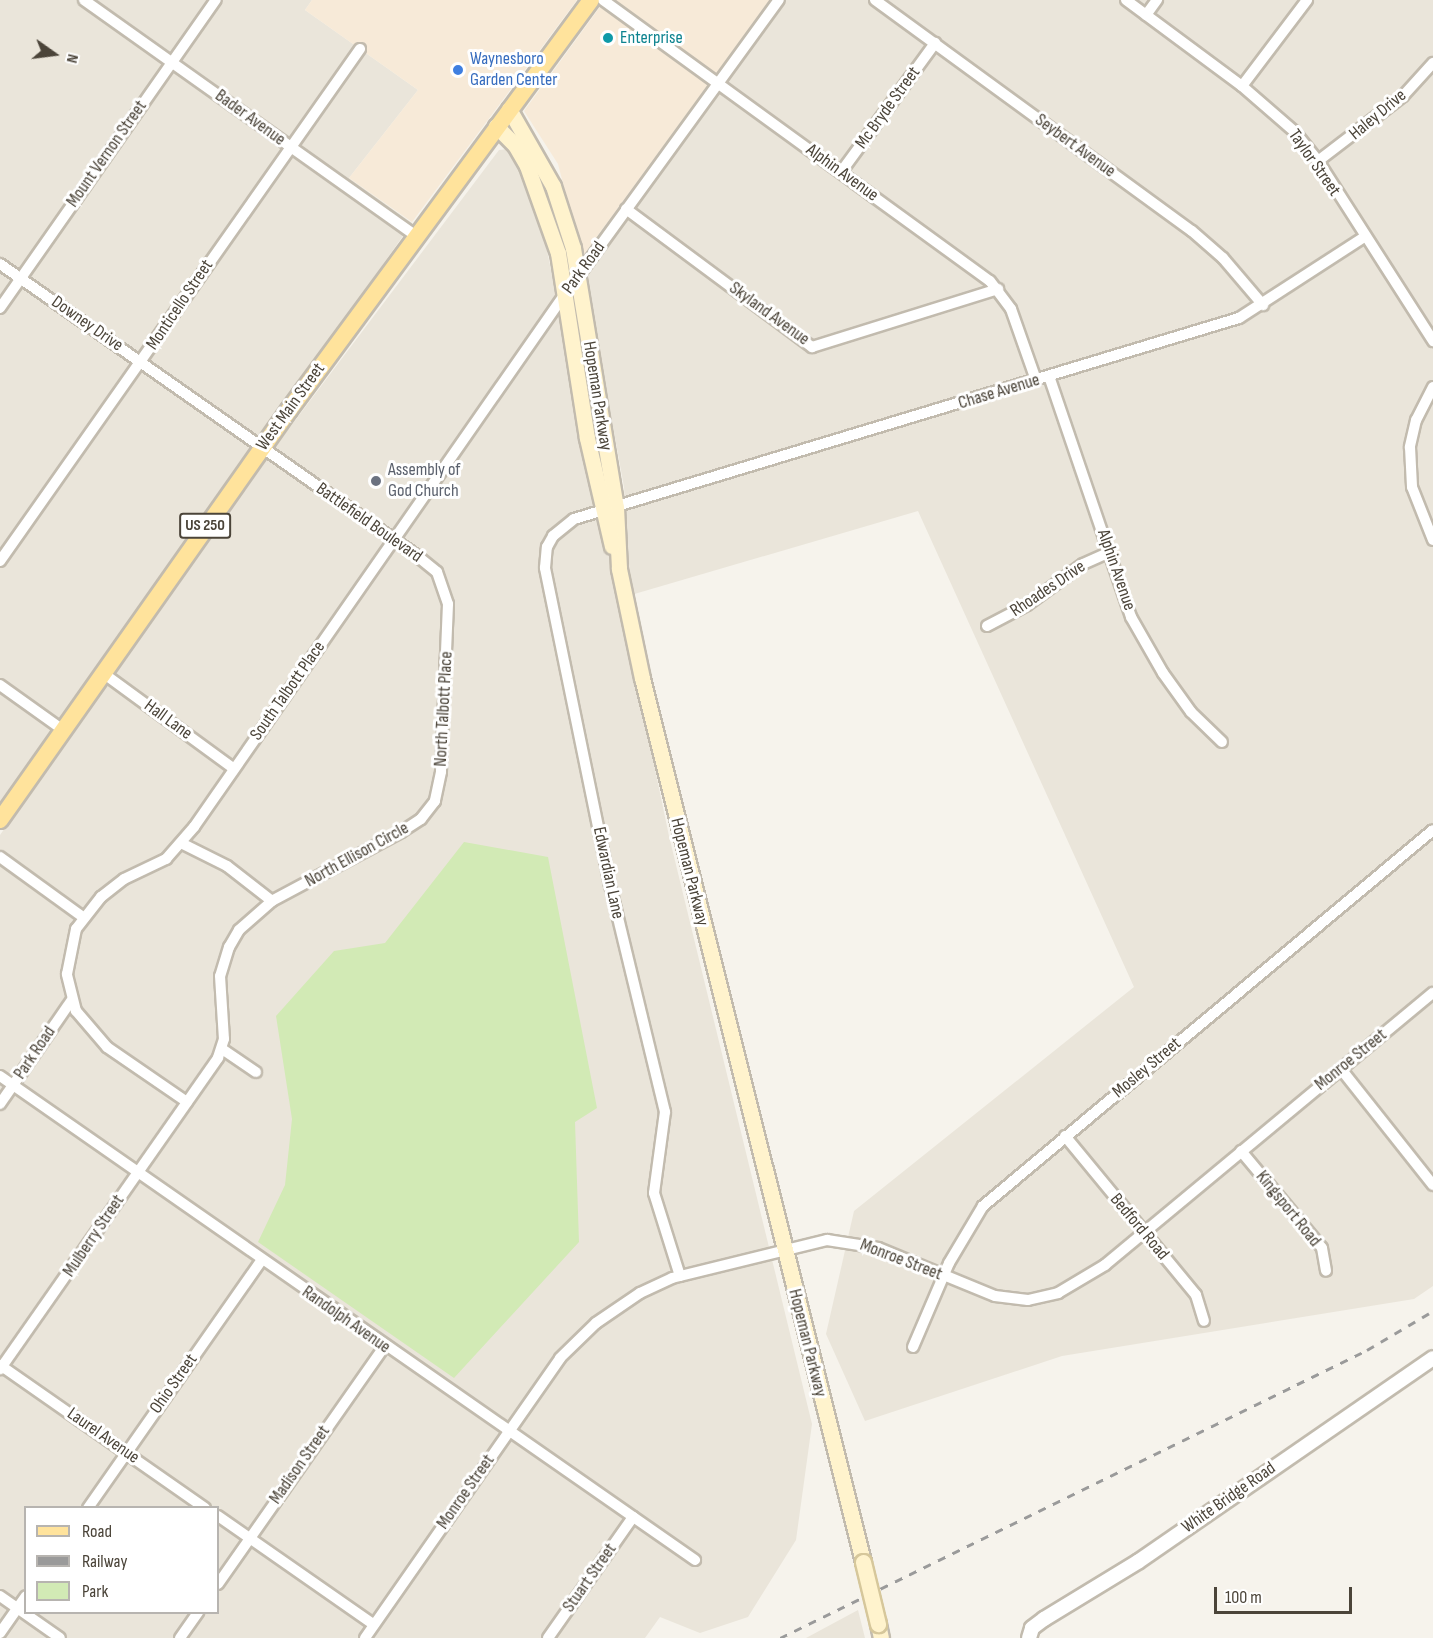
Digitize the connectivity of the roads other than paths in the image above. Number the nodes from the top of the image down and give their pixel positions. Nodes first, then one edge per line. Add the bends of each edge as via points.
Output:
1 (84, 0) edge
2 (216, 0) edge
3 (591, 0) edge
4 (603, 0) edge
5 (779, 0) edge
6 (875, 0) edge
7 (1126, 0) edge
8 (1157, 0) edge
9 (1307, 0) edge
10 (1146, 15) junction
11 (934, 43) junction
12 (360, 49) dead end
13 (172, 61) junction
14 (1433, 63) edge
15 (719, 83) junction
16 (1242, 86) junction
17 (509, 109) junction
18 (496, 126) junction
19 (290, 147) junction
20 (1318, 161) junction
21 (841, 172) junction
22 (626, 209) junction
23 (416, 236) junction
24 (1364, 237) junction
25 (0, 264) edge
26 (578, 277) junction
27 (21, 278) junction
28 (998, 289) junction
29 (565, 294) junction
30 (1263, 305) junction
31 (0, 308) edge
32 (1433, 341) edge
33 (141, 362) junction
34 (1049, 376) junction
35 (1036, 380) junction
36 (1433, 387) edge
37 (262, 447) junction
38 (609, 509) junction
39 (394, 539) junction
40 (1433, 540) edge
41 (1108, 553) junction
42 (0, 561) edge
43 (448, 617) joint
44 (987, 626) dead end
45 (103, 673) junction
46 (0, 685) edge
47 (63, 730) junction
48 (1222, 742) dead end
49 (233, 768) junction
50 (435, 801) joint
51 (0, 820) edge
52 (1433, 830) edge
53 (182, 843) junction
54 (0, 857) edge
55 (272, 901) junction
56 (83, 917) junction
57 (1433, 993) edge
58 (71, 1001) junction
59 (222, 1049) junction
60 (1341, 1069) junction
61 (256, 1072) dead end
62 (0, 1076) edge
63 (13, 1085) junction
64 (187, 1102) junction
65 (0, 1104) edge
66 (1065, 1136) junction
67 (1241, 1151) junction
68 (137, 1173) junction
69 (1433, 1185) edge
70 (1144, 1232) junction
71 (784, 1249) junction
72 (261, 1261) junction
73 (1326, 1271) dead end
74 (680, 1276) junction
75 (943, 1276) junction
76 (1204, 1321) dead end
77 (384, 1347) junction
78 (913, 1347) dead end
79 (1433, 1358) edge
80 (1, 1367) edge
81 (508, 1431) junction
82 (126, 1453) junction
83 (89, 1506) edge
84 (202, 1506) edge
85 (219, 1517) edge
86 (633, 1517) junction
87 (250, 1538) junction
88 (695, 1560) dead end
89 (219, 1583) edge
90 (0, 1596) edge
91 (24, 1599) edge
92 (17, 1608) junction
93 (24, 1613) edge
94 (26, 1614) edge
95 (197, 1614) edge
96 (374, 1625) junction
97 (879, 1631) edge
98 (0, 1633) edge
99 (60, 1638) edge
100 (180, 1638) edge
101 (364, 1638) edge
102 (548, 1638) edge
103 (1029, 1638) edge

1 - 13 street, Bader Avenue
2 - 13 street, Mount Vernon Street
3 - 17 main road, West Main Street / US 250
4 - 15 street, Alphin Avenue
5 - 15 street, Park Road
6 - 11 street, Seybert Avenue
7 - 10 street, Taylor Street
8 - 10 street
9 - 16 street
10 - 16 street, Taylor Street
11 - 21 street, Mc Bryde Street
11 - 30 street, Seybert Avenue via 1192,231 1223,258
12 - 19 street, Monticello Street
13 - 19 street, Bader Avenue
13 - 27 street, Mount Vernon Street
14 - 20 street, Haley Drive via 1403,96
15 - 21 street, Alphin Avenue
15 - 22 street, Park Road
16 - 20 street, Taylor Street via 1279,115
17 - 18 main road, West Main Street / US 250
17 - 26 main road, Hopeman Parkway via 553,186
18 - 23 main road, West Main Street / US 250
18 - 29 main road via 515,144 535,185 558,254
19 - 23 street, Bader Avenue
19 - 33 street, Monticello Street
20 - 24 street, Taylor Street
21 - 28 street, Alphin Avenue
22 - 26 street, Park Road
22 - 28 street, Skyland Avenue via 812,347
23 - 37 main road, West Main Street / US 250
24 - 30 street, Chase Avenue
24 - 32 street, Taylor Street
25 - 27 street, Downey Drive
26 - 29 street, Park Road
26 - 38 main road, Hopeman Parkway
27 - 31 street, Mount Vernon Street
27 - 33 street, Downey Drive
28 - 35 street, Alphin Avenue via 1011,309
29 - 38 main road
29 - 39 street, Park Road
30 - 34 street, Chase Avenue via 1218,325
33 - 37 street, Downey Drive
33 - 42 street, Monticello Street
34 - 35 street, Chase Avenue
34 - 41 street, Alphin Avenue
35 - 38 street, Chase Avenue
36 - 40 street via 1416,420 1410,447 1412,487
37 - 39 street, Battlefield Boulevard
37 - 45 main road, West Main Street / US 250
38 - 71 main road, Hopeman Parkway via 619,569 704,932
38 - 74 street, Edwardian Lane via 560,528 547,547 545,568 610,885 665,1112 654,1192
39 - 43 street, Battlefield Boulevard via 437,572 447,593
39 - 49 street, South Talbott Place
41 - 44 street, Rhoades Drive via 1083,564 1027,605
41 - 48 street, Alphin Avenue via 1131,617 1152,657 1191,712
43 - 50 street, North Talbott Place via 442,762
45 - 47 main road, West Main Street / US 250
45 - 49 street, Hall Lane
46 - 47 street
47 - 51 main road, West Main Street / US 250
49 - 53 street, South Talbott Place
50 - 55 street, North Ellison Circle via 421,819 401,832
52 - 66 street, Mosley Street
53 - 55 street via 227,867
53 - 56 street, South Talbott Place via 166,859 112,887
54 - 56 street
55 - 59 street, North Ellison Circle via 246,922 225,957 219,985
56 - 58 street via 68,962
57 - 60 street, Monroe Street
58 - 63 street, Park Road
58 - 64 street via 98,1039
59 - 61 street
59 - 64 street, Mulberry Street
60 - 67 street, Monroe Street
60 - 69 street
62 - 63 street, Randolph Avenue
63 - 65 street, Park Road
63 - 68 street, Randolph Avenue
64 - 68 street, Mulberry Street
66 - 70 street, Bedford Road
66 - 75 street, Mosley Street via 983,1206 965,1230
67 - 70 street, Monroe Street
67 - 73 street, Kingsport Road via 1322,1248
68 - 72 street, Randolph Avenue
68 - 80 street, Mulberry Street
70 - 75 street, Monroe Street via 1091,1275 1048,1297 1007,1298
70 - 76 street, Bedford Road via 1196,1295
71 - 74 street, Monroe Street
71 - 75 street, Monroe Street via 827,1240 853,1242
71 - 97 main road, Hopeman Parkway, bridge
72 - 77 street, Randolph Avenue
72 - 82 street, Ohio Street
74 - 81 street, Monroe Street via 640,1293 578,1339 546,1376
75 - 78 street, Mosley Street
77 - 81 street, Randolph Avenue
77 - 87 street, Madison Street
79 - 103 street, White Bridge Road via 1156,1550 1044,1619 1032,1628
80 - 82 street, Laurel Avenue
81 - 86 street, Randolph Avenue
81 - 96 street, Monroe Street
82 - 83 street, Ohio Street
82 - 84 street, Laurel Avenue
85 - 87 street
86 - 88 street, Randolph Avenue
86 - 102 street, Stuart Street
87 - 89 street, Madison Street
87 - 96 street
90 - 92 street
91 - 92 street
92 - 93 street
92 - 98 street
94 - 99 street
95 - 100 street
96 - 101 street, Monroe Street

